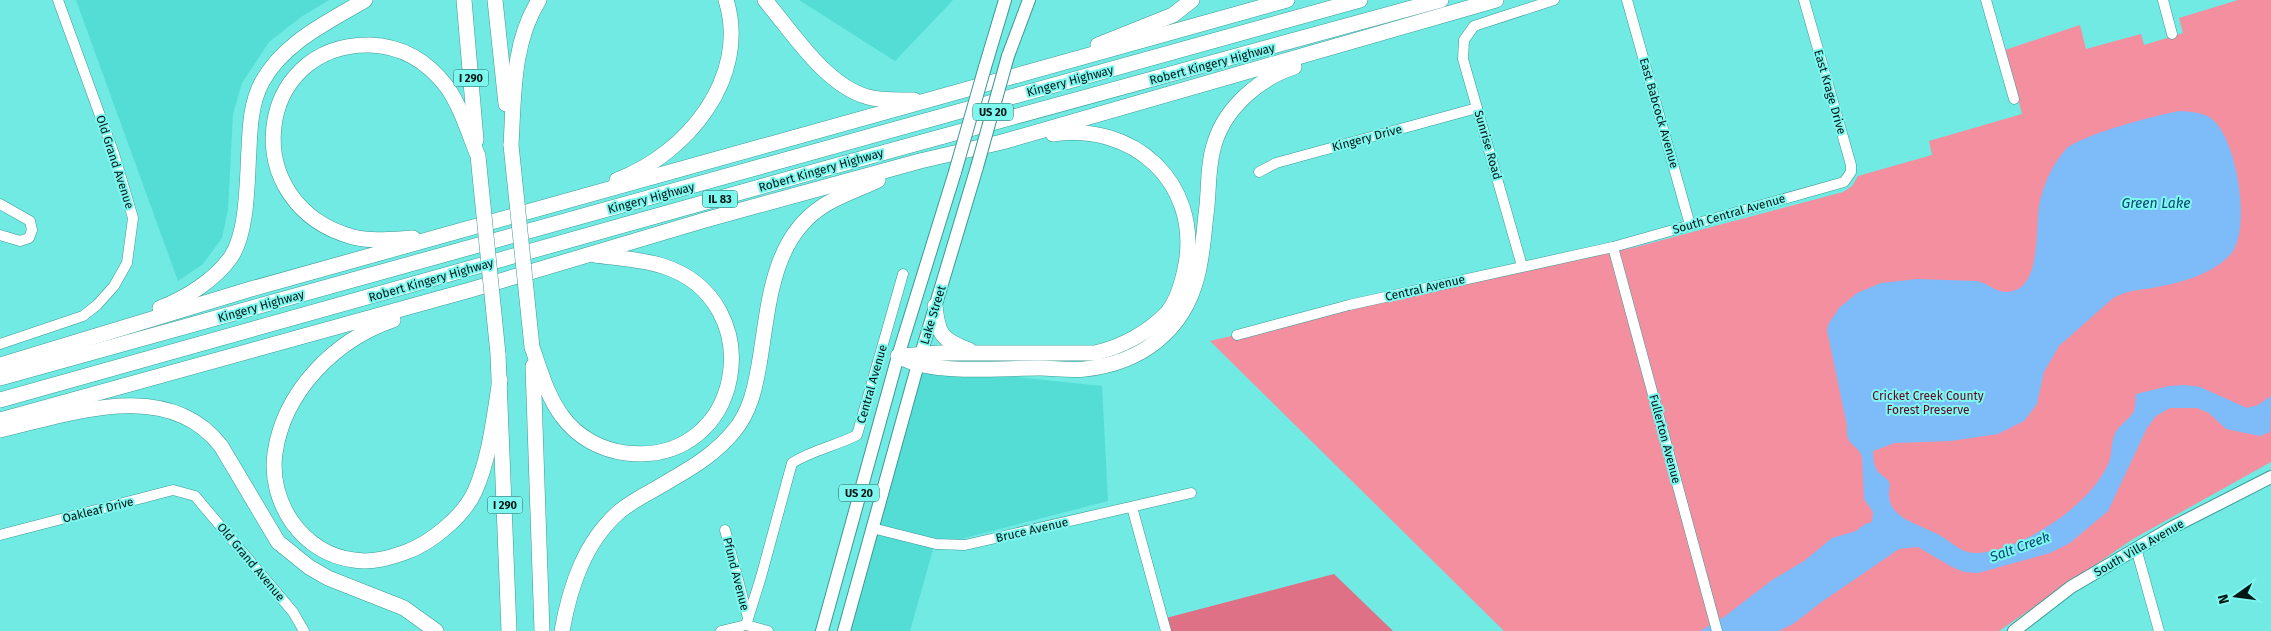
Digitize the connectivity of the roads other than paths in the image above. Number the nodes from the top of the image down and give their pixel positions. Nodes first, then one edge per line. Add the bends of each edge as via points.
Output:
1 (58, 0) edge
2 (365, 0) edge
3 (464, 0) edge
4 (495, 0) edge
5 (539, 0) edge
6 (726, 0) edge
7 (765, 0) edge
8 (1005, 0) edge
9 (1029, 0) edge
10 (1192, 0) edge
11 (1287, 0) edge
12 (1360, 0) edge
13 (1441, 0) edge
14 (1554, 0) edge
15 (1627, 0) edge
16 (1804, 0) edge
17 (1986, 0) edge
18 (2163, 0) edge
19 (1491, 2) edge
20 (2172, 34) dead end
21 (1028, 73) junction
22 (2014, 99) dead end
23 (928, 101) junction
24 (1477, 108) junction
25 (1002, 142) junction
26 (511, 145) junction
27 (478, 156) junction
28 (920, 161) junction
29 (1259, 172) dead end
30 (1844, 182) joint
31 (0, 204) edge
32 (538, 211) junction
33 (1690, 225) junction
34 (0, 235) edge
35 (440, 237) junction
36 (1613, 247) junction
37 (589, 254) junction
38 (1522, 266) junction
39 (902, 274) dead end
40 (470, 290) junction
41 (936, 306) junction
42 (1237, 335) dead end
43 (0, 344) edge
44 (532, 347) junction
45 (975, 353) junction
46 (898, 356) junction
47 (920, 359) junction
48 (0, 364) edge
49 (0, 378) edge
50 (500, 380) junction
51 (0, 400) edge
52 (0, 420) edge
53 (0, 430) edge
54 (2271, 476) edge
55 (1192, 493) dead end
56 (195, 496) joint
57 (1132, 507) junction
58 (872, 528) junction
59 (725, 530) dead end
60 (0, 535) edge
61 (2136, 548) junction
62 (747, 622) junction
63 (304, 631) edge
64 (436, 631) edge
65 (509, 631) edge
66 (542, 631) edge
67 (562, 631) edge
68 (721, 631) edge
69 (768, 631) edge
70 (822, 631) edge
71 (844, 631) edge
72 (1166, 631) edge
73 (1717, 631) edge
74 (2014, 631) edge
75 (2159, 631) edge

1 - 43 street, Old Grand Avenue via 114,154 133,218 127,263 114,286 83,316
2 - 48 highway via 304,37 280,57 262,83 251,114 240,232 232,256 214,276 167,306 33,348
3 - 27 highway, I 290
4 - 26 highway, I 290
5 - 26 highway via 527,21 518,56
6 - 32 highway via 732,28 728,61 715,96 682,139 642,170
7 - 23 highway via 841,84 868,97
8 - 46 main road, Lake Street / US 20, bridge
9 - 41 main road, Lake Street / US 20, bridge via 1008,56
10 - 21 highway via 1173,15
11 - 21 highway
12 - 49 highway, Kingery Highway / IL 83
13 - 51 highway, Robert Kingery Highway / IL 83
14 - 24 street, Sunrise Road via 1474,26 1464,40 1464,59
15 - 33 street, East Babcock Avenue
16 - 30 street, East Krage Drive via 1850,165 1851,172
17 - 22 street
18 - 20 street
19 - 25 highway
19 - 47 highway via 1288,69 1260,84 1234,108 1214,144 1198,278 1181,316 1160,341 1114,363 1084,369 950,367
21 - 23 highway
23 - 32 highway
24 - 29 street, Kingery Drive via 1276,163
24 - 38 street, Sunrise Road
25 - 28 highway
25 - 45 highway via 1082,132 1110,137 1132,146 1154,163 1176,193 1185,215 1188,251 1183,283 1168,312 1142,334 1095,353
26 - 44 highway, I 290, bridge
27 - 35 highway via 448,89 422,62 397,49 364,45 331,53 299,74 282,97 273,128 275,161 285,188 303,209 326,227 356,238
27 - 50 highway, I 290, bridge
28 - 37 highway
28 - 67 highway via 824,206 792,235 779,260 754,390 742,420 717,450 634,502 607,524 581,565
30 - 33 street, South Central Avenue
31 - 34 street via 30,221 32,230 30,238 20,241
32 - 35 highway
33 - 36 street, South Central Avenue
35 - 48 highway
36 - 38 street, Central Avenue
36 - 73 street, Fullerton Avenue
37 - 40 highway
37 - 44 highway via 664,266 680,274 706,295 723,320 732,349 730,382 718,411 698,434 670,450 637,454 602,448 587,440 563,418 547,389
38 - 42 street, Central Avenue via 1349,305
39 - 62 street, Central Avenue via 857,436 792,462
40 - 50 highway via 374,326 340,348 308,380 285,417 275,454 278,492 293,524 316,546 330,554 354,560 385,560 423,545 451,523 475,492 488,447
40 - 52 highway
41 - 45 highway via 943,337
41 - 47 main road, Lake Street / US 20
44 - 66 highway, I 290
45 - 47 highway
46 - 47 highway
46 - 70 main road, Lake Street / US 20
47 - 58 main road, Lake Street / US 20
50 - 65 highway, I 290
53 - 64 highway via 114,406 154,407 183,415 210,432 221,446 278,542 289,552 328,578 404,608
54 - 61 main road, South Villa Avenue
55 - 57 street, Bruce Avenue
56 - 60 street, Oakleaf Drive via 173,490
56 - 63 street, Old Grand Avenue via 293,612
57 - 58 street, Bruce Avenue via 965,544 936,544
57 - 72 street
58 - 71 main road, Lake Street / US 20
59 - 62 street, Pfund Avenue
61 - 74 main road, South Villa Avenue via 2070,587
61 - 75 street
62 - 68 street
62 - 69 street

